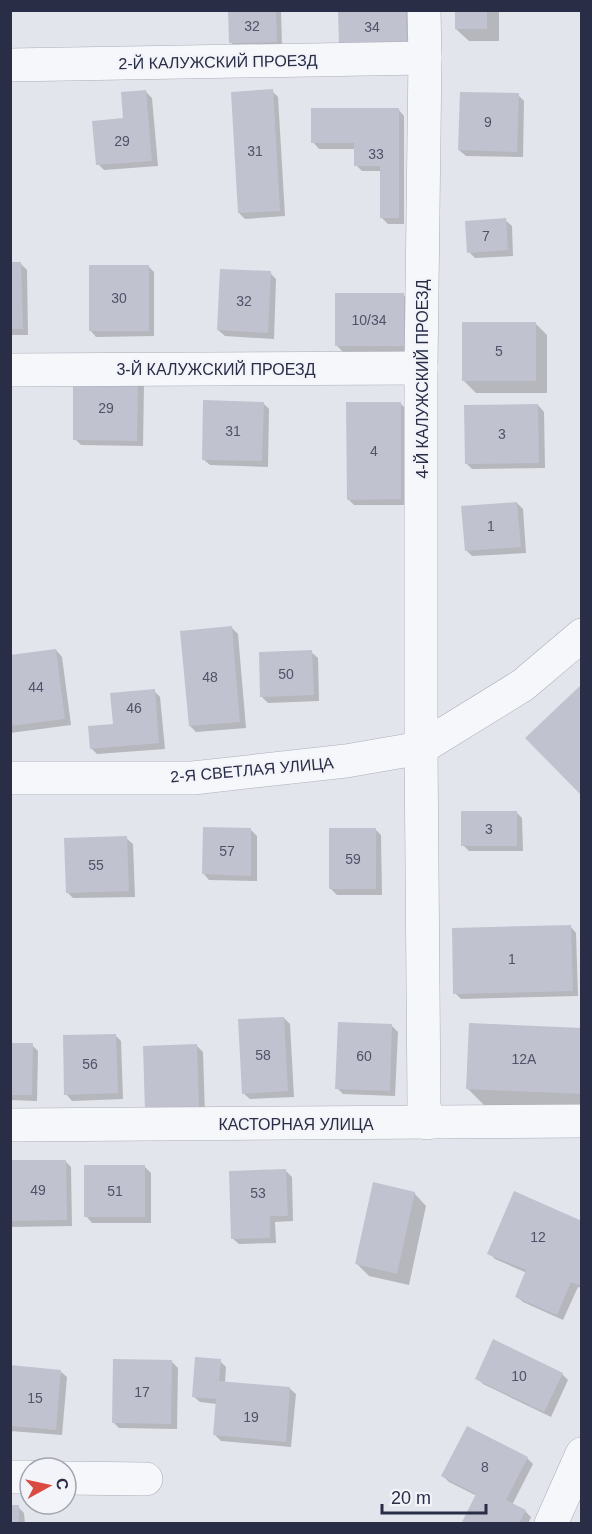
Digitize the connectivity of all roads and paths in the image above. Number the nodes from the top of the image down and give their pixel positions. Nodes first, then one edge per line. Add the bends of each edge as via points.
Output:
1 (424, 10) edge
2 (425, 58) junction
3 (10, 65) edge
4 (422, 368) junction
5 (10, 370) edge
6 (582, 635) edge
7 (421, 748) junction
8 (10, 778) edge
9 (582, 1121) edge
10 (427, 1123) junction
11 (10, 1125) edge
12 (582, 1454) edge
13 (78, 1478) edge
14 (146, 1479) dead end
15 (552, 1524) edge

1 - 2 street, 4-Й КАЛУЖСКИЙ ПРОЕЗД
2 - 3 street, 2-Й КАЛУЖСКИЙ ПРОЕЗД
2 - 4 street, 4-Й КАЛУЖСКИЙ ПРОЕЗД
4 - 5 street, 3-Й КАЛУЖСКИЙ ПРОЕЗД
4 - 7 street, 4-Й КАЛУЖСКИЙ ПРОЕЗД
6 - 7 street via 523,685
7 - 8 street, 2-Я СВЕТЛАЯ УЛИЦА via 346,761 193,778
7 - 10 street, 4-Й КАЛУЖСКИЙ ПРОЕЗД
9 - 10 street, КАСТОРНАЯ УЛИЦА
10 - 11 street, КАСТОРНАЯ УЛИЦА
12 - 15 street
13 - 14 street

